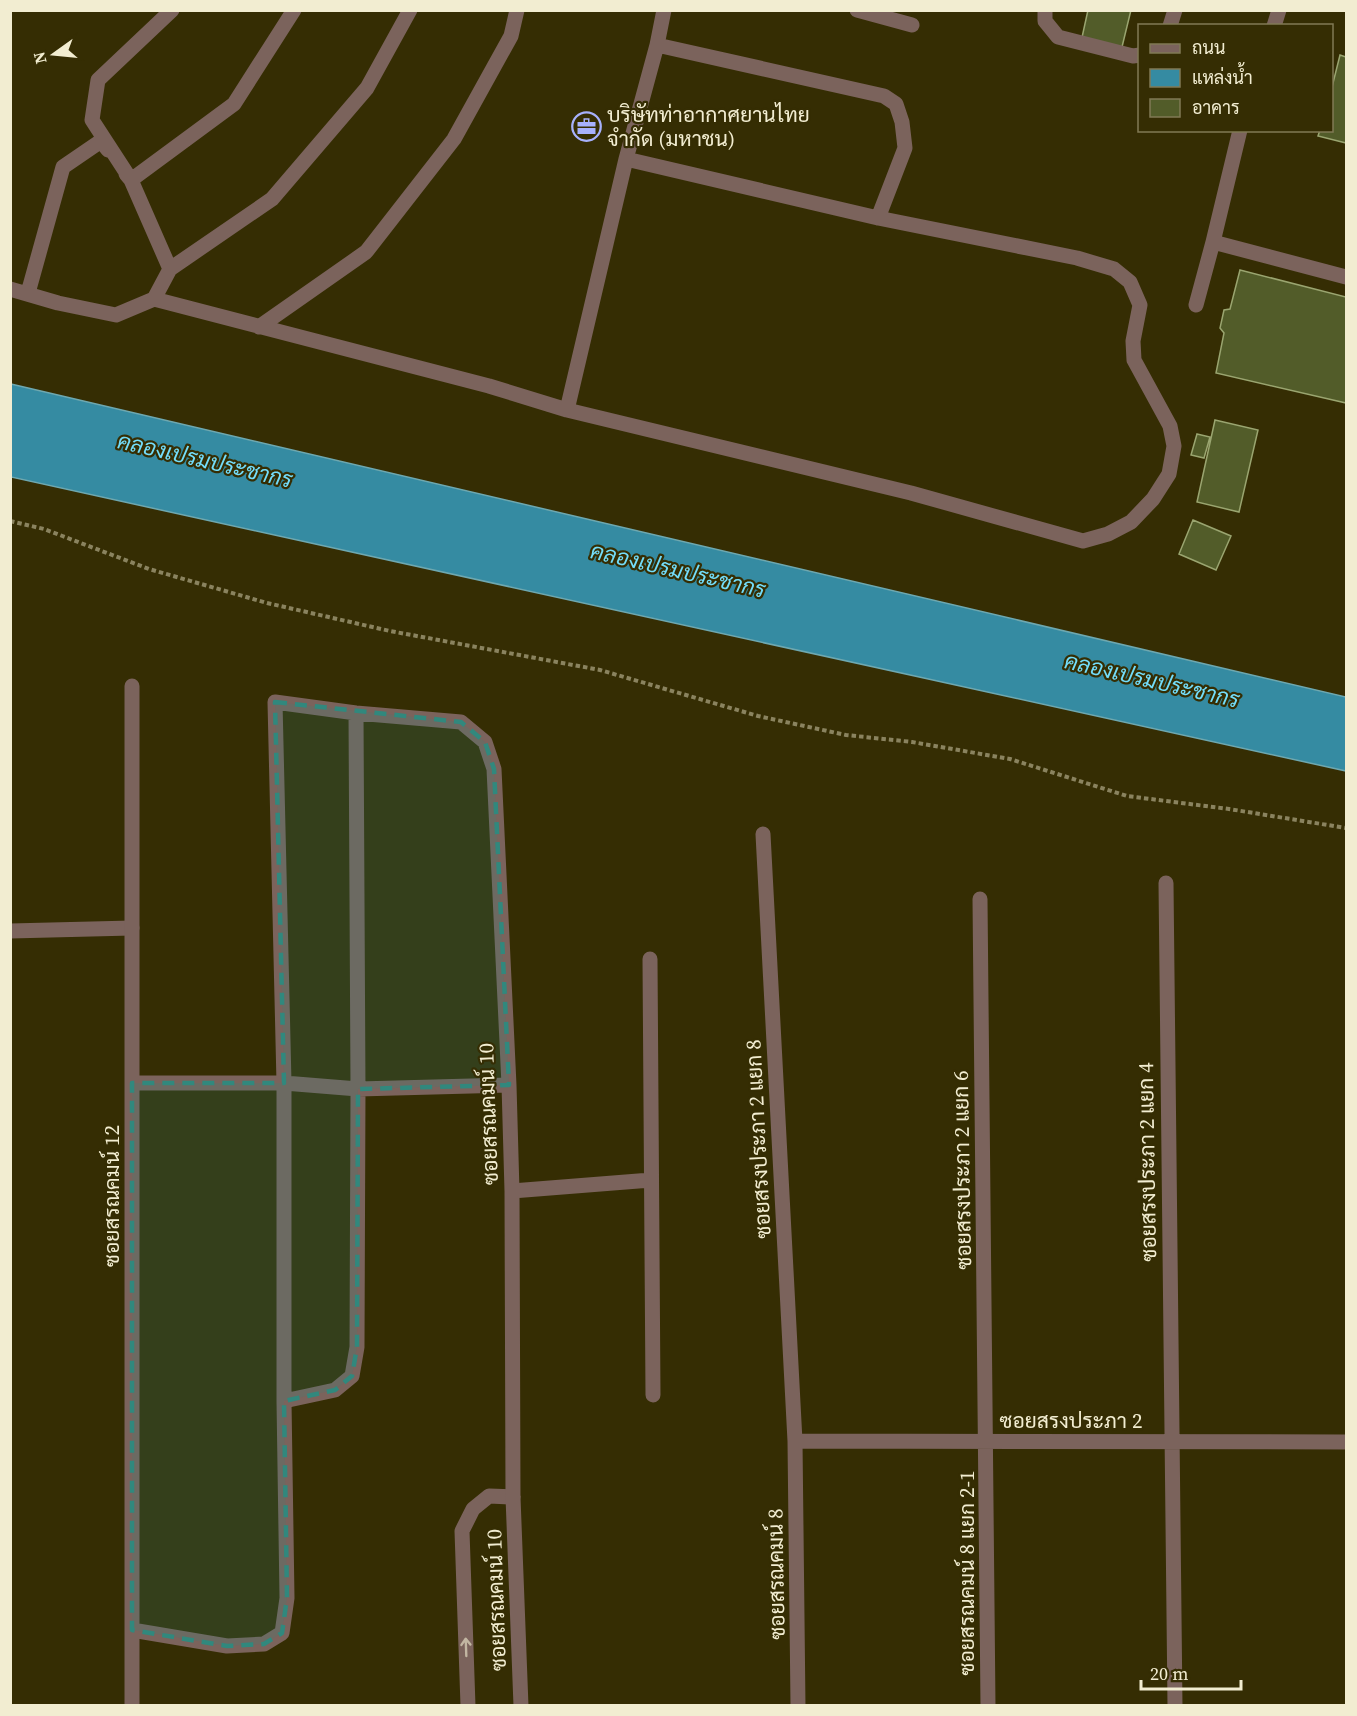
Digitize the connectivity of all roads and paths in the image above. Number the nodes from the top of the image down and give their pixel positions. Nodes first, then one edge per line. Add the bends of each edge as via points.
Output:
1 (172, 10) edge
2 (294, 10) edge
3 (410, 10) edge
4 (517, 10) edge
5 (664, 10) edge
6 (857, 10) edge
7 (1045, 10) edge
8 (912, 25) dead end
9 (657, 45) junction
10 (1138, 55) edge
11 (1240, 132) edge
12 (626, 159) junction
13 (131, 180) junction
14 (878, 218) junction
15 (1213, 242) junction
16 (170, 269) junction
17 (1347, 277) edge
18 (10, 289) edge
19 (28, 293) junction
20 (154, 299) junction
21 (1196, 305) dead end
22 (259, 327) junction
23 (567, 410) junction
24 (10, 521) edge
25 (132, 686) dead end
26 (356, 712) junction
27 (1347, 828) edge
28 (763, 834) dead end
29 (1166, 883) dead end
30 (980, 898) dead end
31 (132, 928) junction
32 (10, 931) edge
33 (650, 958) dead end
34 (132, 1083) junction
35 (284, 1083) junction
36 (509, 1085) junction
37 (358, 1089) junction
38 (651, 1180) junction
39 (512, 1191) junction
40 (652, 1395) dead end
41 (284, 1401) junction
42 (795, 1441) junction
43 (986, 1441) junction
44 (1171, 1441) junction
45 (1347, 1442) edge
46 (513, 1497) junction
47 (132, 1630) junction
48 (132, 1706) edge
49 (468, 1706) edge
50 (521, 1706) edge
51 (798, 1706) edge
52 (988, 1706) edge
53 (1175, 1706) edge

1 - 13 street via 98,80 92,120
2 - 13 street via 234,104
3 - 16 street via 366,88 272,199
4 - 22 street via 511,36 454,139 366,252
5 - 9 street
6 - 8 street
7 - 10 street via 1045,21 1058,38
9 - 12 street
9 - 14 street via 884,96 896,105 904,148
11 - 15 street
12 - 14 street
12 - 23 street
13 - 16 street
13 - 19 street via 101,141 63,167
14 - 23 street via 1077,258 1114,269 1130,282 1140,305 1133,341 1134,360 1170,426 1174,446 1169,474 1153,500 1131,522 1083,541 911,493
15 - 17 street
15 - 21 street
16 - 20 street
18 - 19 street
19 - 20 street via 116,315
20 - 22 street
22 - 23 street
24 - 27 path via 44,529 149,569 267,603 390,631 600,670 758,716 846,735 912,741 1010,759 1127,796
25 - 31 street, ซอยสรณคมน์ 12
26 - 35 street, ซอยสรณคมน์ 10 via 275,702
26 - 36 street, ซอยสรณคมน์ 10 via 460,722 485,742 494,769
26 - 37 street
28 - 42 street, ซอยสรงประภา 2 แยก 8
29 - 44 street, ซอยสรงประภา 2 แยก 4
30 - 43 street, ซอยสรงประภา 2 แยก 6
31 - 32 street
31 - 34 street, ซอยสรณคมน์ 12
33 - 38 street
34 - 35 street
34 - 47 street, ซอยสรณคมน์ 12
35 - 37 street
35 - 41 street
36 - 37 street
36 - 39 street, ซอยสรณคมน์ 10
37 - 41 street via 357,1347 352,1376 335,1390
38 - 39 street
38 - 40 street
39 - 46 street, ซอยสรณคมน์ 10
41 - 47 street via 288,1599 282,1633 264,1644 227,1646
42 - 43 street, ซอยสรงประภา 2
42 - 51 street, ซอยสรณคมน์ 8
43 - 44 street, ซอยสรงประภา 2
43 - 52 street, ซอยสรณคมน์ 8 แยก 2-1
44 - 45 street, ซอยสรงประภา 2
44 - 53 street, ซอยสรงประภา 2 แยก 4
49 -> 46 street via 462,1530 472,1509 489,1496
46 - 50 street, ซอยสรณคมน์ 10
47 - 48 street, ซอยสรณคมน์ 12

